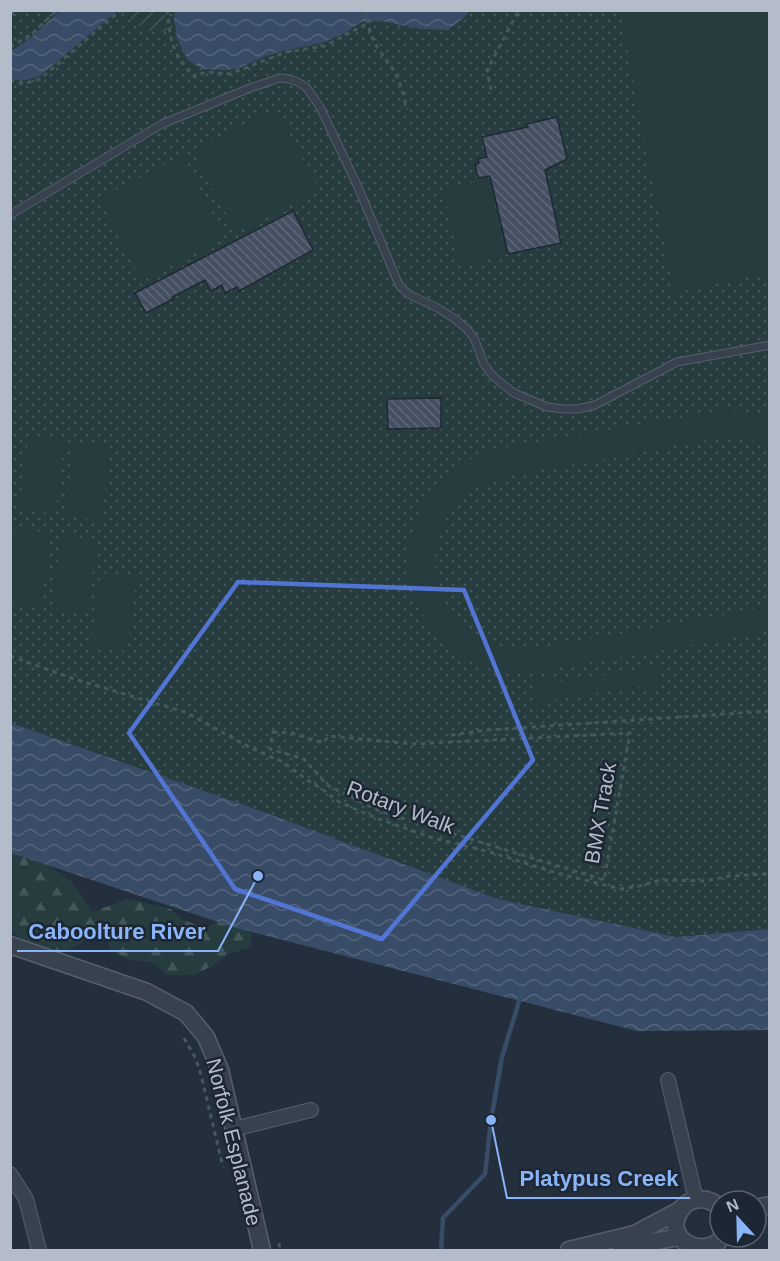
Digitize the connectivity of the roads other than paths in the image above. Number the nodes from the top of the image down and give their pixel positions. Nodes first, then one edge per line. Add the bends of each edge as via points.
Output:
1 (10, 215) edge
2 (770, 345) edge
3 (10, 945) edge
4 (668, 1080) dead end
5 (311, 1110) dead end
6 (234, 1129) junction
7 (10, 1174) edge
8 (696, 1200) junction
9 (708, 1200) edge
10 (680, 1210) junction
11 (679, 1237) junction
12 (707, 1250) edge
13 (39, 1251) edge
14 (262, 1251) edge
15 (569, 1251) edge
16 (609, 1251) edge

1 - 2 lane via 162,124 250,88 288,79 306,87 320,107 399,285 466,329 491,374 514,393 547,407 578,409 595,405 677,362
3 - 6 street, Norfolk Esplanade via 147,992 186,1013 206,1037 220,1070
4 - 8 street
5 - 6 street
6 - 14 street, Norfolk Esplanade
7 - 13 street via 26,1199
8 - 9 street
8 - 10 street
10 - 11 street via 676,1224
10 - 15 street via 635,1234
11 - 12 street via 691,1248
11 - 16 street

